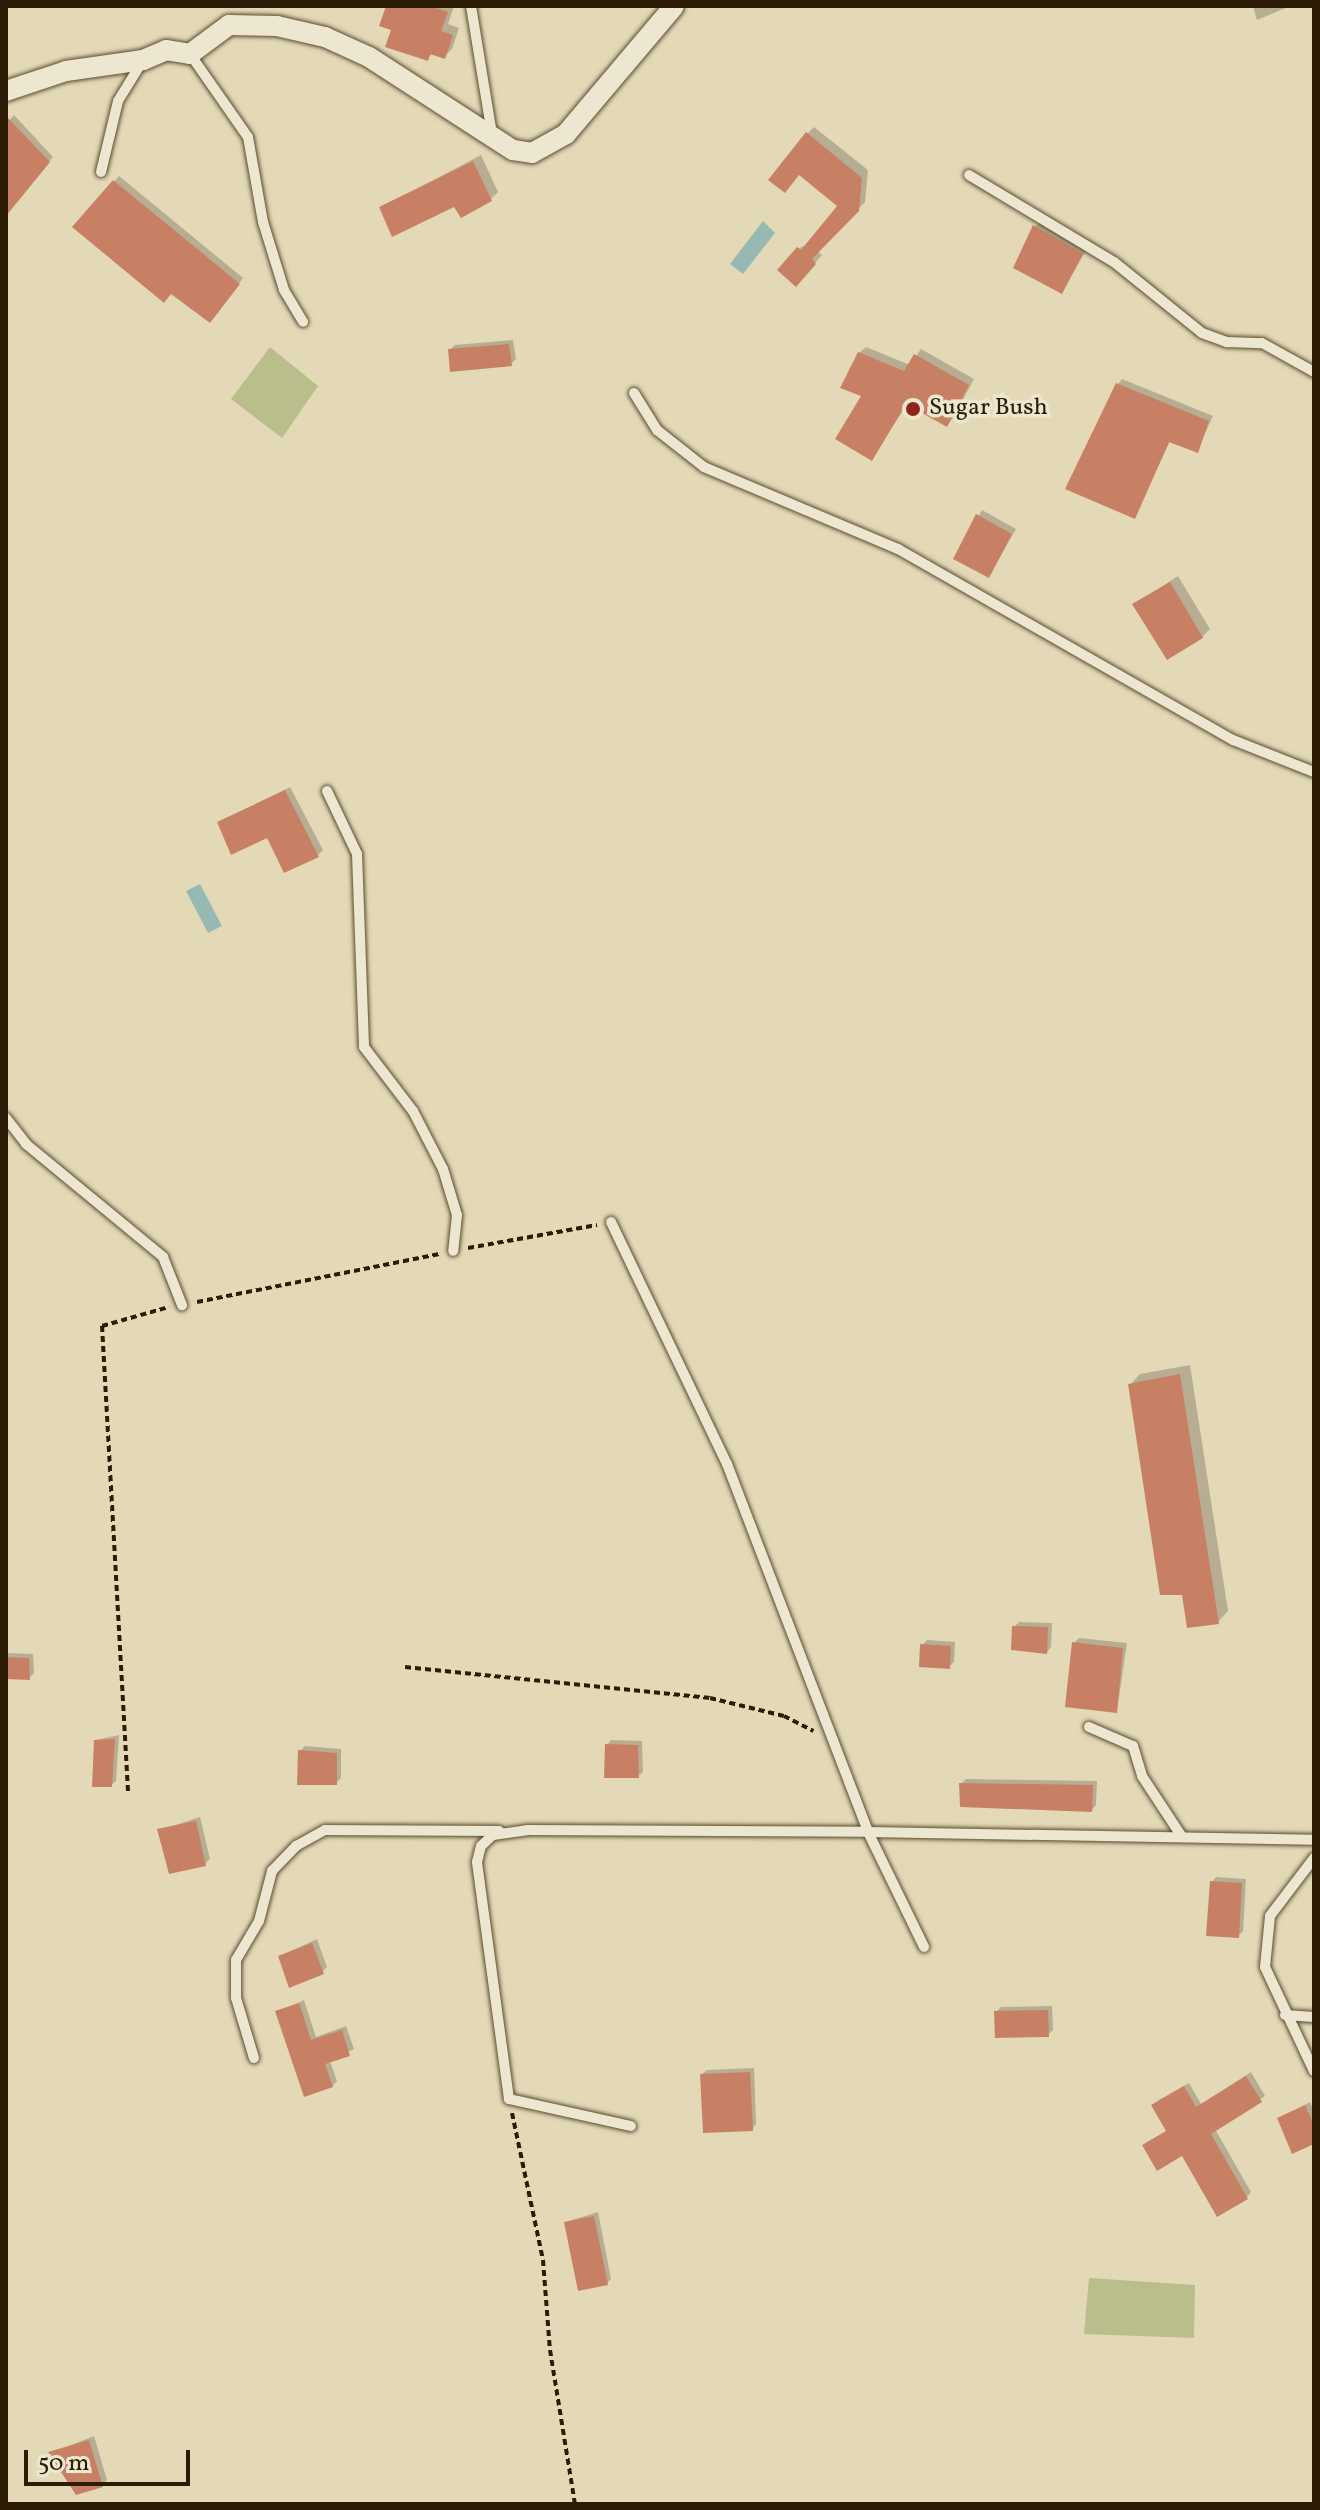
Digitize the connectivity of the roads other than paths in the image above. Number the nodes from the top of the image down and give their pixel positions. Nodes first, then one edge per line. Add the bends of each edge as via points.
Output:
1 (471, 6) edge
2 (674, 6) edge
3 (190, 54) junction
4 (143, 60) junction
5 (6, 91) edge
6 (493, 137) junction
7 (101, 172) dead end
8 (969, 175) dead end
9 (303, 322) dead end
10 (1314, 372) edge
11 (634, 393) dead end
12 (1314, 772) edge
13 (327, 791) dead end
14 (6, 1118) edge
15 (611, 1222) road end
16 (453, 1251) road end
17 (182, 1305) road end
18 (1089, 1727) dead end
19 (509, 1831) junction
20 (868, 1832) junction
21 (1182, 1837) junction
22 (1314, 1840) edge
23 (1314, 1858) edge
24 (924, 1947) dead end
25 (1285, 2015) junction
26 (1314, 2017) edge
27 (254, 2058) dead end
28 (1314, 2071) edge
29 (631, 2126) dead end

1 - 6 lane
2 - 6 street via 551,146 532,153 513,150
3 - 4 street via 166,50
3 - 6 street via 229,25 277,26 325,37 369,57
3 - 9 lane via 248,137 263,222 284,290
4 - 5 street via 66,71
4 - 7 lane via 118,101
8 - 10 lane via 1114,262 1202,333 1227,342 1262,343
11 - 12 lane via 657,430 704,467 898,549 1233,740
13 - 16 lane via 357,854 359,1024 364,1047 413,1111 443,1169 457,1215
14 - 17 lane via 26,1144 163,1257
15 - 20 lane via 727,1464
18 - 21 lane via 1133,1746 1142,1776
19 - 20 lane
19 - 27 lane via 325,1830 296,1846 272,1871 259,1921 236,1960 236,1998
19 - 29 lane via 493,1835 481,1846 477,1862 509,2099 558,2114
20 - 21 lane
20 - 24 lane
21 - 22 lane
23 - 25 lane via 1270,1916 1265,1967
25 - 26 lane
25 - 28 lane

